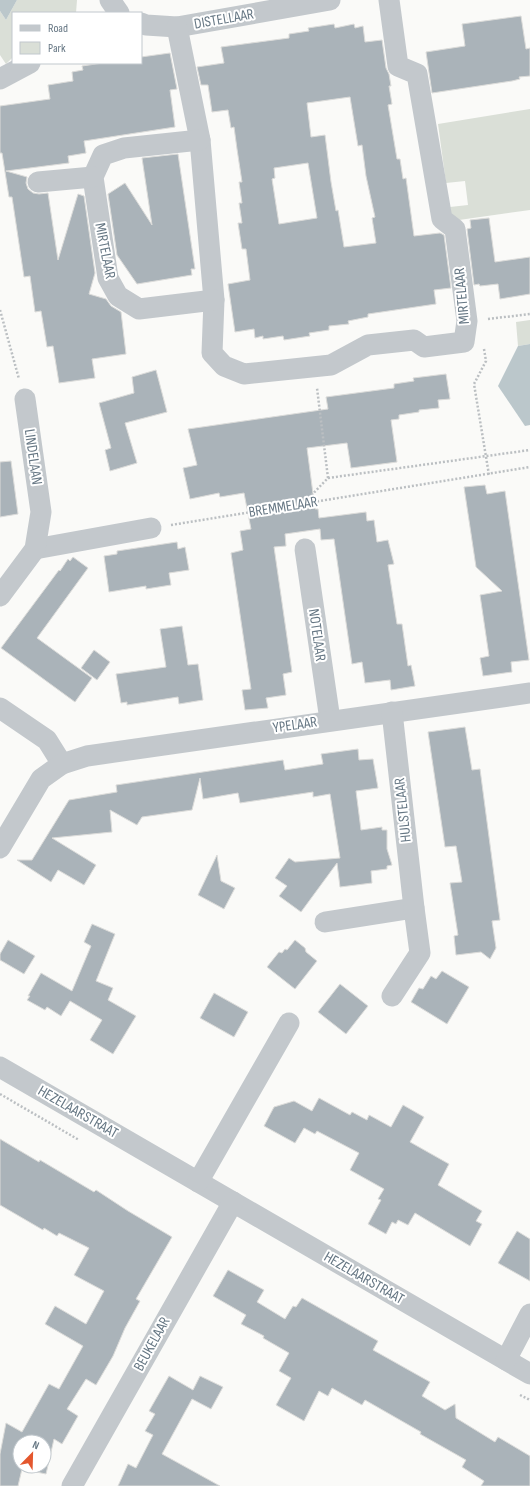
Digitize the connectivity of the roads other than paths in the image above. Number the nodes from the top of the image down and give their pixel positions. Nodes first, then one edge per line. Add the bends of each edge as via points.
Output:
1 (110, 0) edge
2 (330, 0) edge
3 (389, 0) edge
4 (290, 4) edge
5 (118, 12) edge
6 (142, 23) edge
7 (177, 27) junction
8 (28, 64) edge
9 (1, 76) edge
10 (200, 140) junction
11 (93, 176) junction
12 (38, 182) dead end
13 (214, 300) junction
14 (25, 399) road end
15 (150, 528) road end
16 (35, 549) junction
17 (305, 549) dead end
18 (0, 596) edge
19 (530, 693) edge
20 (0, 708) edge
21 (392, 712) junction
22 (330, 720) junction
23 (62, 764) junction
24 (0, 848) edge
25 (414, 908) junction
26 (324, 922) dead end
27 (392, 996) dead end
28 (288, 1023) dead end
29 (0, 1067) edge
30 (198, 1182) junction
31 (233, 1202) junction
32 (530, 1314) edge
33 (506, 1360) junction
34 (530, 1374) edge
35 (72, 1486) edge

1 - 5 street
2 - 4 street, DISTELLAAR
3 - 13 street, MIRTELAAR via 398,66 417,74 442,219 454,229 467,321 464,342 424,347 414,340 368,346 331,365 244,374 224,366 212,353
4 - 7 street, DISTELLAAR
6 - 7 street, DISTELLAAR
7 - 10 street, MIRTELAAR
8 - 9 street
10 - 11 street via 117,150 103,155
10 - 13 street, MIRTELAAR
11 - 12 street
11 - 13 street, MIRTELAAR via 108,278 118,296 139,309
14 - 16 street, LINDELAAN via 41,512
15 - 16 street
16 - 18 street, LINDELAAN
17 - 22 street, NOTELAAR
19 - 21 street, YPELAAR
20 - 23 street via 47,740
21 - 22 street, YPELAAR
21 - 25 street, HULSTELAAR
22 - 23 street, YPELAAR via 87,756
23 - 24 street, YPELAAR via 41,779
25 - 26 street
25 - 27 street, HULSTELAAR via 420,953
28 - 30 street
29 - 30 street, HEZELAARSTRAAT
30 - 31 street, HEZELAARSTRAAT
31 - 33 street, HEZELAARSTRAAT
31 - 35 street, BEUKELAAR
32 - 33 street
33 - 34 street, HEZELAARSTRAAT

